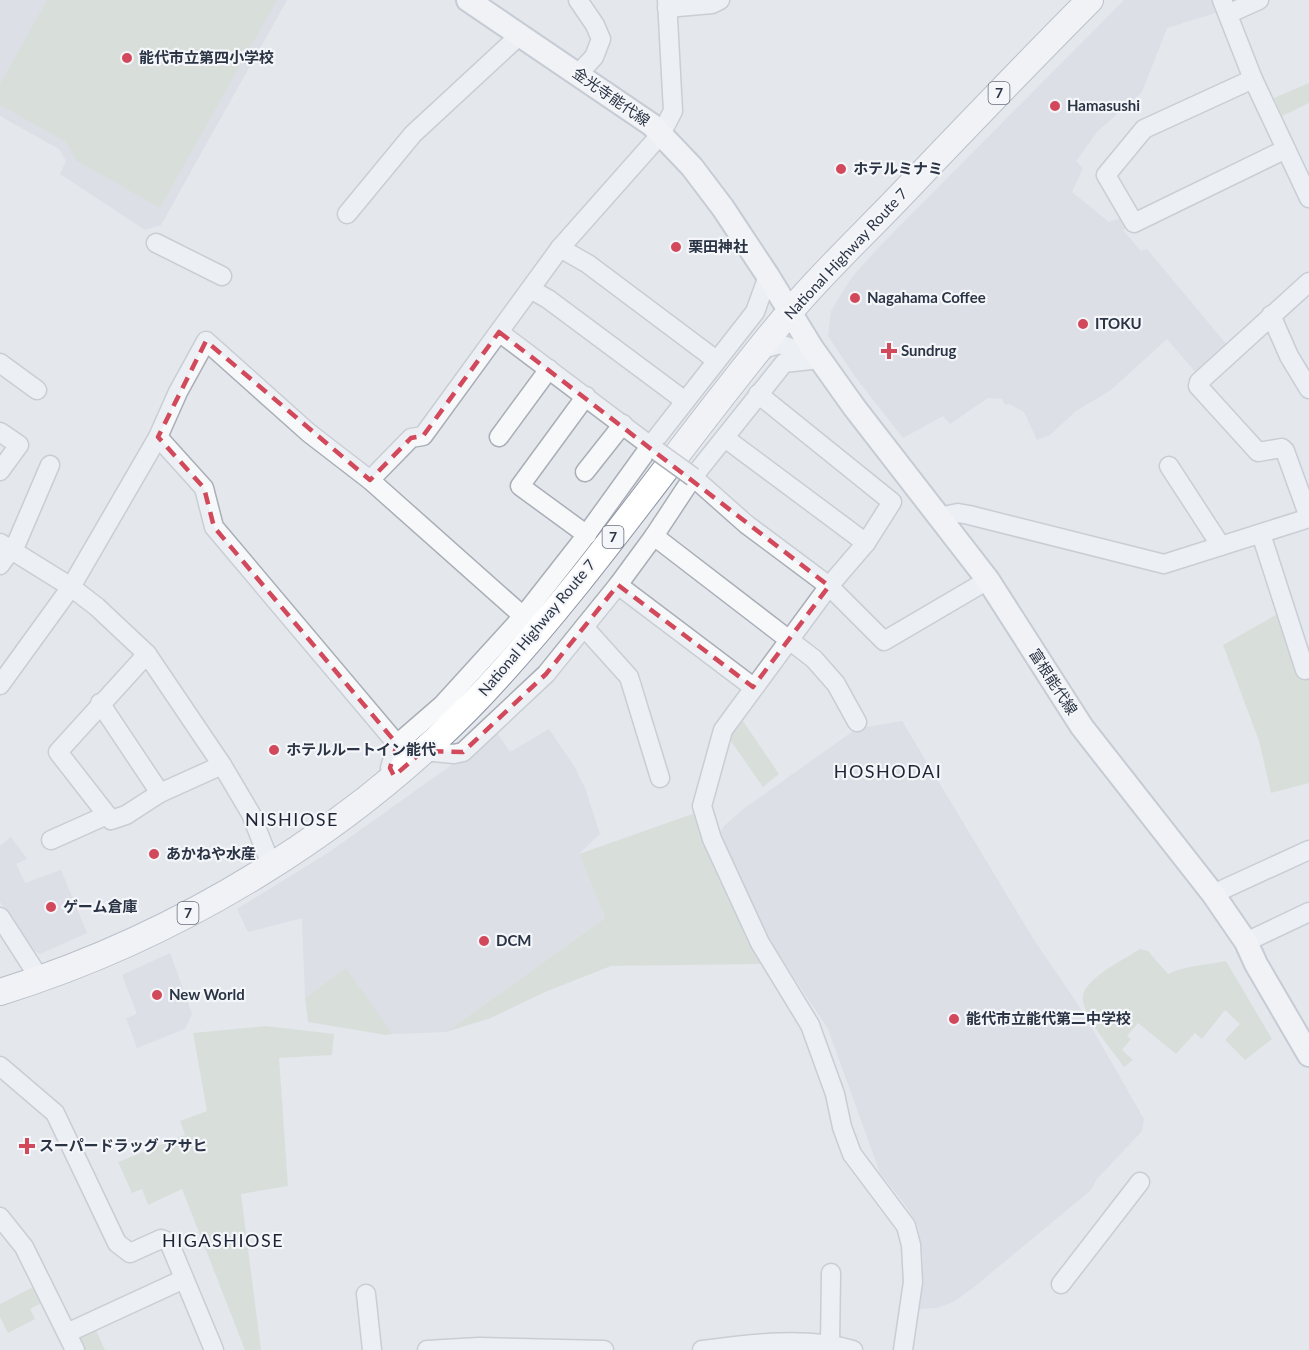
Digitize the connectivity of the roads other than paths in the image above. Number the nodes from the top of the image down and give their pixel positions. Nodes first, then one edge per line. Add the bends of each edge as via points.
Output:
1 (468, 0) edge
2 (578, 0) edge
3 (720, 0) edge
4 (1090, 0) edge
5 (1259, 0) edge
6 (667, 4) edge
7 (1225, 7) edge
8 (520, 35) junction
9 (578, 74) junction
10 (1253, 80) junction
11 (661, 134) junction
12 (1286, 149) junction
13 (1309, 198) edge
14 (347, 214) dead end
15 (156, 243) dead end
16 (560, 249) junction
17 (222, 276) dead end
18 (768, 276) junction
19 (1309, 282) edge
20 (532, 290) junction
21 (790, 312) junction
22 (1271, 315) junction
23 (499, 332) junction
24 (759, 350) junction
25 (820, 359) junction
26 (716, 360) junction
27 (0, 363) edge
28 (549, 369) junction
29 (1309, 389) edge
30 (37, 390) dead end
31 (758, 394) junction
32 (586, 396) junction
33 (685, 402) junction
34 (623, 424) junction
35 (0, 432) edge
36 (158, 437) junction
37 (499, 437) dead end
38 (724, 438) junction
39 (654, 448) junction
40 (50, 465) dead end
41 (1169, 466) dead end
42 (0, 471) edge
43 (585, 472) dead end
44 (693, 477) junction
45 (369, 480) junction
46 (938, 517) junction
47 (1309, 518) edge
48 (1261, 534) junction
49 (586, 535) junction
50 (654, 536) junction
51 (866, 543) junction
52 (5, 546) edge
53 (1221, 546) junction
54 (0, 565) edge
55 (988, 580) junction
56 (618, 585) junction
57 (829, 586) junction
58 (70, 587) junction
59 (523, 616) junction
60 (584, 627) junction
61 (790, 639) junction
62 (147, 654) junction
63 (1305, 670) dead end
64 (0, 685) edge
65 (753, 687) junction
66 (100, 704) junction
67 (857, 722) dead end
68 (398, 744) junction
69 (423, 751) junction
70 (222, 765) junction
71 (394, 776) junction
72 (660, 778) dead end
73 (160, 793) junction
74 (107, 815) junction
75 (51, 840) dead end
76 (1309, 850) edge
77 (271, 865) junction
78 (1213, 894) junction
79 (1309, 912) edge
80 (0, 917) edge
81 (1246, 942) junction
82 (40, 978) junction
83 (0, 992) edge
84 (1309, 1055) edge
85 (0, 1066) edge
86 (1140, 1182) dead end
87 (0, 1217) edge
88 (831, 1274) dead end
89 (184, 1279) junction
90 (1061, 1284) dead end
91 (366, 1294) dead end
92 (68, 1333) junction
93 (830, 1345) junction
94 (523, 1349) edge
95 (75, 1350) edge
96 (214, 1350) edge
97 (372, 1350) edge
98 (427, 1350) edge
99 (604, 1350) edge
100 (702, 1350) edge
101 (853, 1350) edge
102 (903, 1350) edge

1 - 8 main road, 金光寺能代線
2 - 9 street via 601,39 594,57
3 - 6 street via 712,4
4 - 21 highway, National Highway Route 7 / 7
5 - 7 street
6 - 11 street via 673,111
7 - 10 street
8 - 9 main road, 金光寺能代線
8 - 14 street via 413,134
9 - 11 main road, 金光寺能代線
10 - 12 street
10 - 12 street via 1144,129 1106,175 1134,223
11 - 16 street
11 - 18 main road, 金光寺能代線 via 692,167
12 - 13 street
15 - 17 street
16 - 20 street
16 - 26 street via 588,264
18 - 21 main road, 金光寺能代線
18 - 26 street via 755,312
19 - 22 street
20 - 23 street
20 - 33 street
21 - 24 highway, National Highway Route 7 / 7
21 - 25 main road, 富根能代線
22 - 29 street
22 - 47 street via 1198,386 1258,452 1282,448 1285,451
23 - 28 street
23 - 45 street via 423,436 411,438
24 - 25 street via 780,344
24 - 69 highway, National Highway Route 7 / 7 via 526,644
25 - 31 street via 784,363
25 - 46 main road, 富根能代線
26 - 33 street
27 - 30 street
28 - 32 street
28 - 37 street
31 - 38 street
31 - 51 street via 892,502
32 - 34 street
32 - 49 street via 520,486
33 - 39 street
34 - 39 street
34 - 43 street
35 - 42 street via 18,445
36 - 45 street via 206,341 309,433
36 - 58 street
36 - 68 street via 204,488 213,528
38 - 44 street
38 - 51 street
39 - 44 street, bridge
39 - 49 street
40 - 52 street via 17,542
41 - 53 street
44 - 50 street
44 - 57 street via 746,524
45 - 59 street
46 - 53 street via 969,514 1164,564
46 - 55 main road, 富根能代線
47 - 48 street
48 - 53 street
48 - 63 street
49 - 59 street
50 - 56 street
50 - 61 street
51 - 57 street
52 - 54 street
52 - 58 street
55 - 57 street via 884,640
55 - 78 main road, 富根能代線 via 1082,727
56 - 60 street
56 - 65 street
57 - 61 street
58 - 62 street
58 - 64 street
59 - 68 street via 442,705
60 - 69 street via 546,674 463,752
60 - 72 street via 629,677
61 - 65 street
61 - 67 street via 836,684
62 - 66 street
62 - 70 street
65 - 102 street via 723,730 702,806 712,839 760,943 810,1025 852,1154 906,1226 913,1282
66 - 73 street
66 - 74 street via 58,752
68 - 71 street via 390,768
69 - 71 highway, National Highway Route 7 / 7
70 - 73 street
70 - 77 street via 251,814
71 - 77 highway, National Highway Route 7 / 7 via 334,824
73 - 74 street via 126,815 111,820
74 - 75 street
76 - 78 street
77 - 82 highway, National Highway Route 7 / 7 via 172,921
78 - 81 main road, 富根能代線
79 - 81 street
80 - 82 street
81 - 84 main road, 富根能代線
82 - 83 highway, National Highway Route 7 / 7
85 - 89 street via 55,1113 117,1243 130,1252 161,1239 169,1242
86 - 90 street
87 - 92 street via 24,1247
88 - 93 street
89 - 92 street
89 - 96 street
91 - 97 street
92 - 95 street
93 - 100 street via 766,1342
93 - 101 street
94 - 98 street
94 - 99 street

